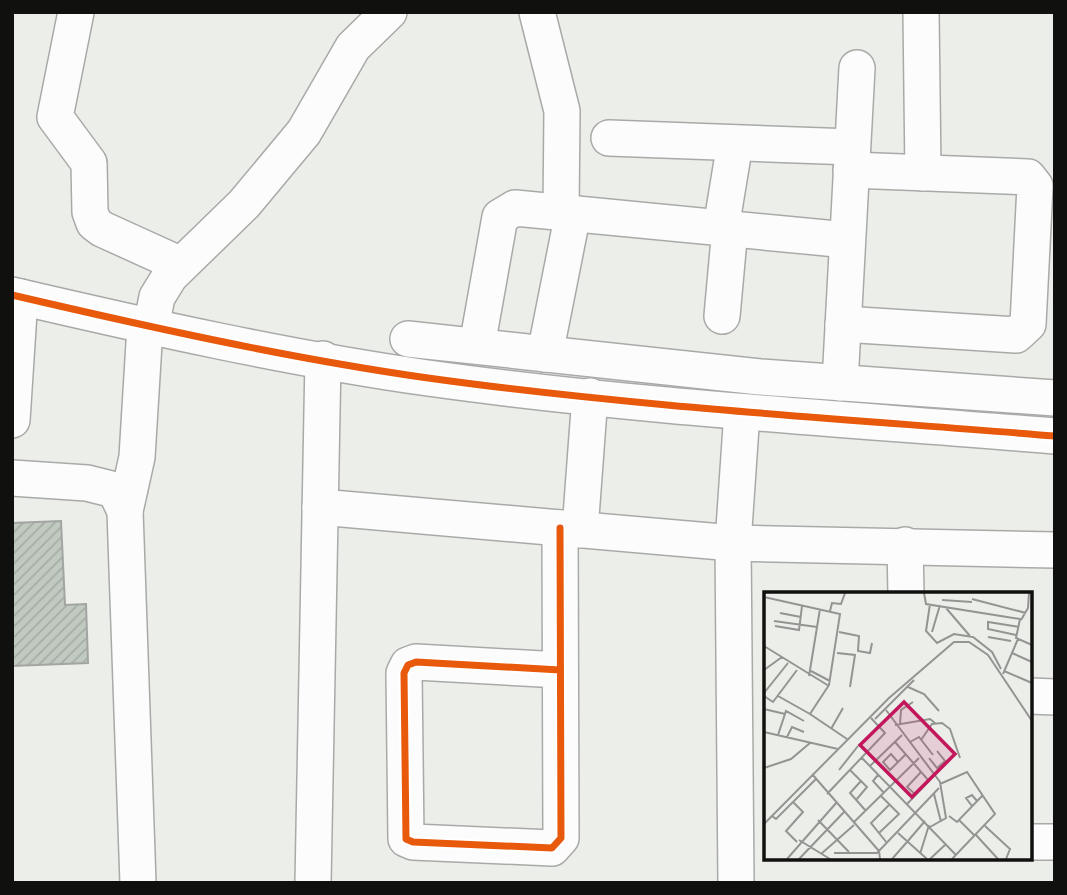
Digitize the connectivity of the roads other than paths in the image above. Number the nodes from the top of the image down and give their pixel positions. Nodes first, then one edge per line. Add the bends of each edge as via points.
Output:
1 (76, 12) edge
2 (389, 12) edge
3 (537, 12) edge
4 (921, 12) edge
5 (857, 68) dead end
6 (609, 138) dead end
7 (735, 143) junction
8 (852, 158) junction
9 (923, 173) junction
10 (567, 213) junction
11 (726, 228) junction
12 (847, 240) junction
13 (179, 264) junction
14 (16, 296) edge
15 (152, 317) junction
16 (722, 317) dead end
17 (843, 324) junction
18 (408, 339) dead end
19 (477, 346) junction
20 (545, 354) junction
21 (323, 359) junction
22 (840, 383) junction
23 (590, 396) junction
24 (728, 397) junction
25 (1055, 398) edge
26 (12, 420) edge
27 (1055, 436) edge
28 (12, 478) edge
29 (320, 507) junction
30 (125, 511) junction
31 (570, 529) junction
32 (733, 543) junction
33 (905, 545) junction
34 (1055, 550) edge
35 (906, 592) edge
36 (560, 670) junction
37 (1032, 696) edge
38 (1055, 697) edge
39 (1032, 842) edge
40 (1055, 842) edge
41 (138, 883) edge
42 (313, 883) edge
43 (736, 883) edge

1 - 13 street via 55,117 89,163 90,212 102,229
2 - 13 street via 353,47 316,115 244,204
3 - 10 street via 562,111
4 - 9 street
5 - 8 street
6 - 7 street
7 - 8 street
7 - 11 street
8 - 9 street
8 - 12 street
9 - 17 street via 1034,180 1028,324 1016,335
10 - 11 street
10 - 19 street via 515,208 500,217
10 - 20 street
11 - 12 street
11 - 16 street
12 - 17 street
13 - 15 street
14 - 15 street
14 - 26 street
15 - 21 street
15 - 30 street via 138,457
17 - 22 street
18 - 19 street
19 - 20 street
20 - 24 street
21 - 23 street via 427,378
21 - 29 street
22 - 24 street
22 - 25 street
23 - 24 street
23 - 31 street
24 - 27 street
24 - 32 street
28 - 30 street via 87,483 115,490
29 - 31 street
29 - 42 street
30 - 41 street
31 - 32 street
31 - 36 street
32 - 33 street
32 - 43 street
33 - 34 street
33 - 35 street
36 - 36 street via 561,838 557,844 552,848 406,839 404,673 408,665
37 - 38 street
39 - 40 street

